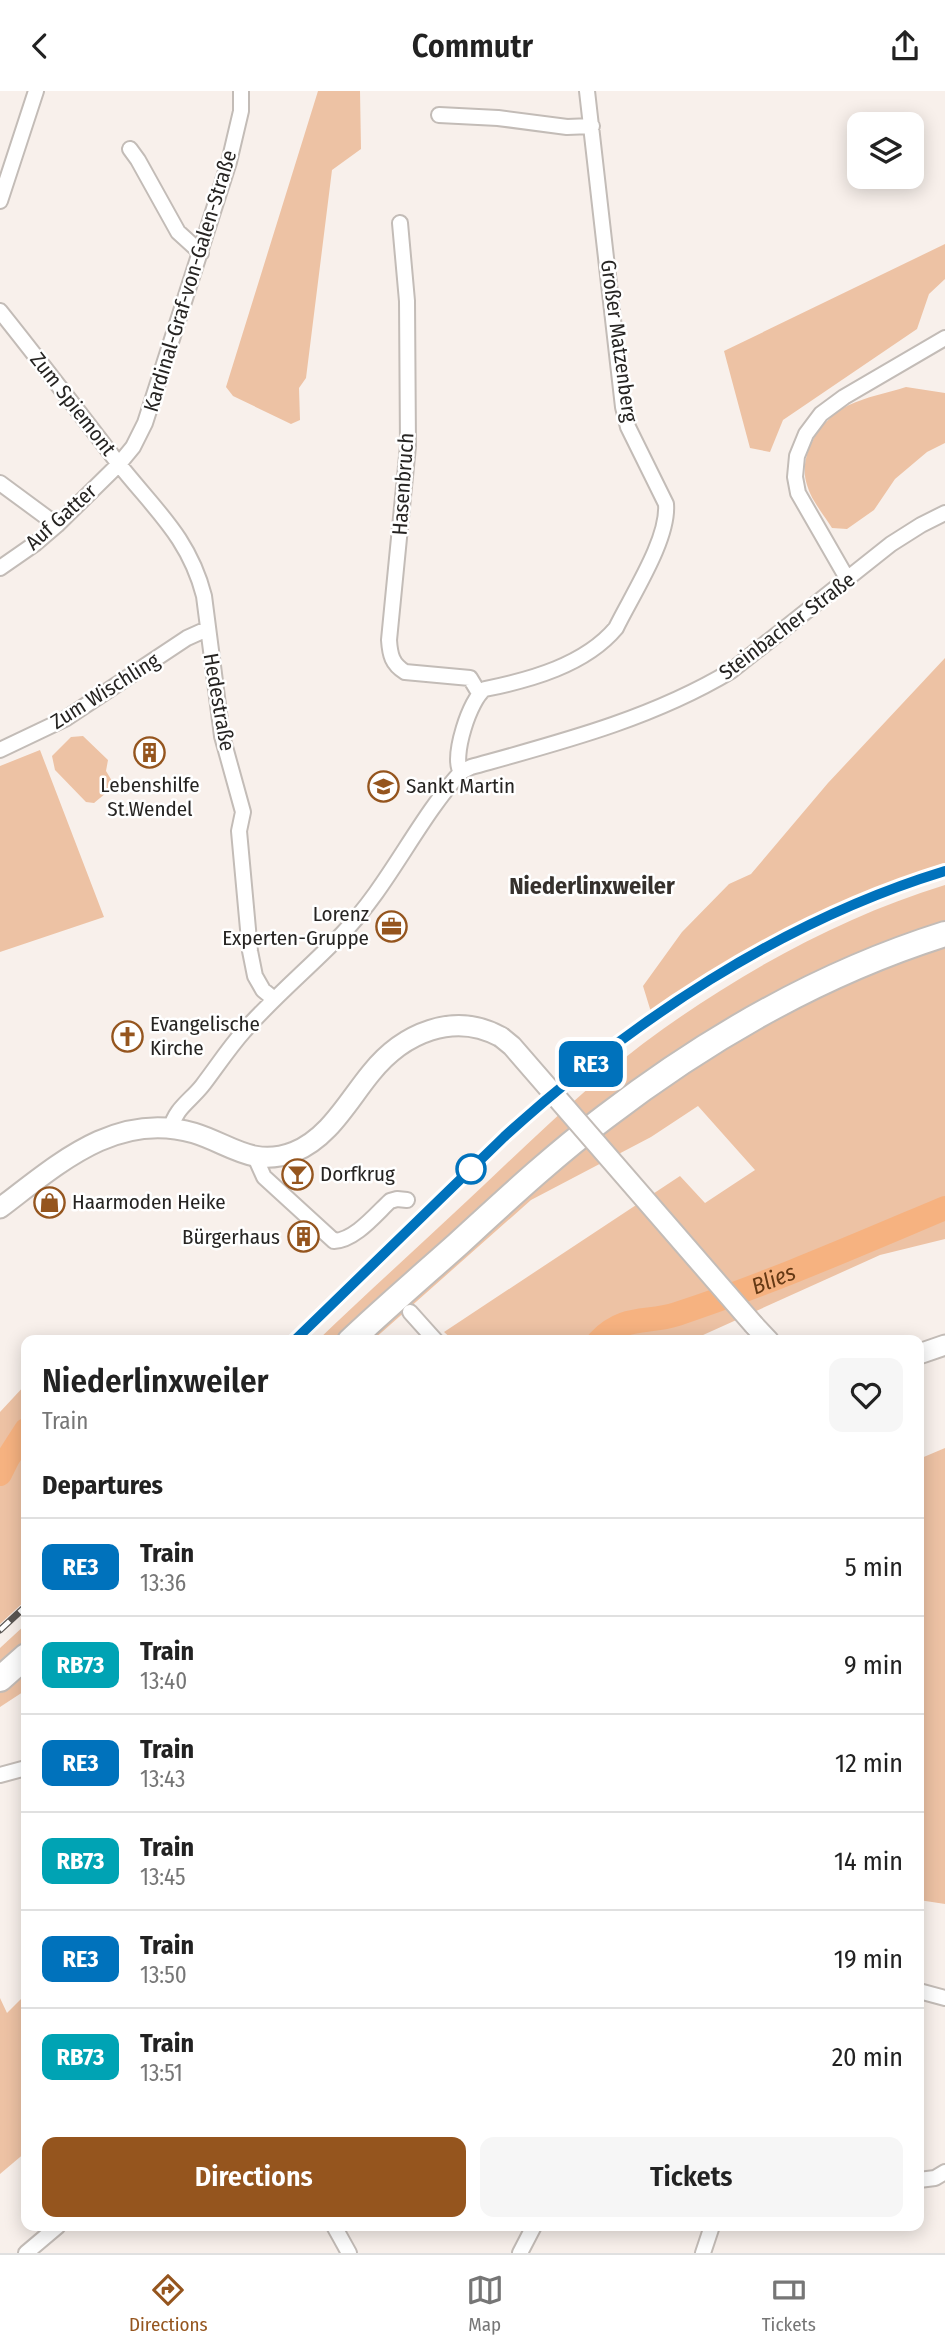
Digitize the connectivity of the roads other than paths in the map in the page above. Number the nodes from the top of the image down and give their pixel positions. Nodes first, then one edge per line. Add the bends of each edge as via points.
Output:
1 (36, 91) edge
2 (241, 91) edge
3 (587, 91) edge
4 (439, 115) dead end
5 (592, 126) junction
6 (130, 149) dead end
7 (0, 201) edge
8 (400, 223) dead end
9 (201, 253) junction
10 (0, 311) edge
11 (945, 338) edge
12 (119, 464) junction
13 (0, 483) edge
14 (945, 513) edge
15 (57, 525) junction
16 (0, 568) edge
17 (848, 580) junction
18 (207, 629) junction
19 (479, 693) junction
20 (0, 750) edge
21 (461, 772) junction
22 (945, 934) edge
23 (274, 999) junction
24 (171, 1128) junction
25 (255, 1157) junction
26 (407, 1200) dead end
27 (0, 1208) edge
28 (410, 1312) dead end
29 (357, 1335) edge
30 (431, 1335) edge
31 (763, 1335) edge
32 (945, 1345) edge
33 (924, 1352) edge
34 (21, 1660) edge
35 (0, 1679) edge
36 (21, 1769) edge
37 (0, 1775) edge
38 (924, 1992) edge
39 (945, 1998) edge
40 (945, 2172) edge
41 (924, 2179) edge
42 (52, 2231) edge
43 (337, 2231) edge
44 (531, 2231) edge
45 (710, 2231) edge
46 (26, 2253) edge
47 (349, 2253) edge
48 (520, 2253) edge
49 (702, 2253) edge

1 - 7 street
2 - 9 street, Kardinal-Graf-von-Galen-Straße via 229,162
3 - 5 street, Großer Matzenberg
4 - 5 street
5 - 19 street, Großer Matzenberg via 623,407 666,503 667,517 660,540 608,638 537,676
6 - 9 street via 178,232
8 - 19 street, Hasenbruch via 407,302 408,446 390,655 405,672 470,678
9 - 12 street, Kardinal-Graf-von-Galen-Straße via 145,423
10 - 12 street, Zum Spiemont
11 - 17 street via 821,414 797,456 794,477 798,493
12 - 15 street, Auf Gatter
12 - 18 street, Hedestraße via 190,555 204,596
13 - 15 street
14 - 17 street, Steinbacher Straße via 891,544
15 - 16 street, Auf Gatter
17 - 21 street, Steinbacher Straße via 706,686 589,734
18 - 20 street, Zum Wischling via 65,719
18 - 23 street, Hedestraße via 222,736 243,812 239,831 250,951 263,990
19 - 21 street via 458,753
21 - 23 street via 379,892 343,934
22 - 29 highway via 808,988 684,1060 519,1189
23 - 24 street via 178,1110
24 - 25 main road
24 - 27 main road via 128,1130 90,1144
25 - 26 street via 264,1177 334,1241 356,1232 390,1202
25 - 31 main road, bridge via 273,1157 312,1143 373,1070 413,1037 435,1027 466,1024 491,1031 512,1046
28 - 30 street
32 - 33 main road
34 - 35 highway
36 - 37 street
38 - 39 street
40 - 41 street
42 - 46 street
43 - 47 street
44 - 48 street
45 - 49 street

